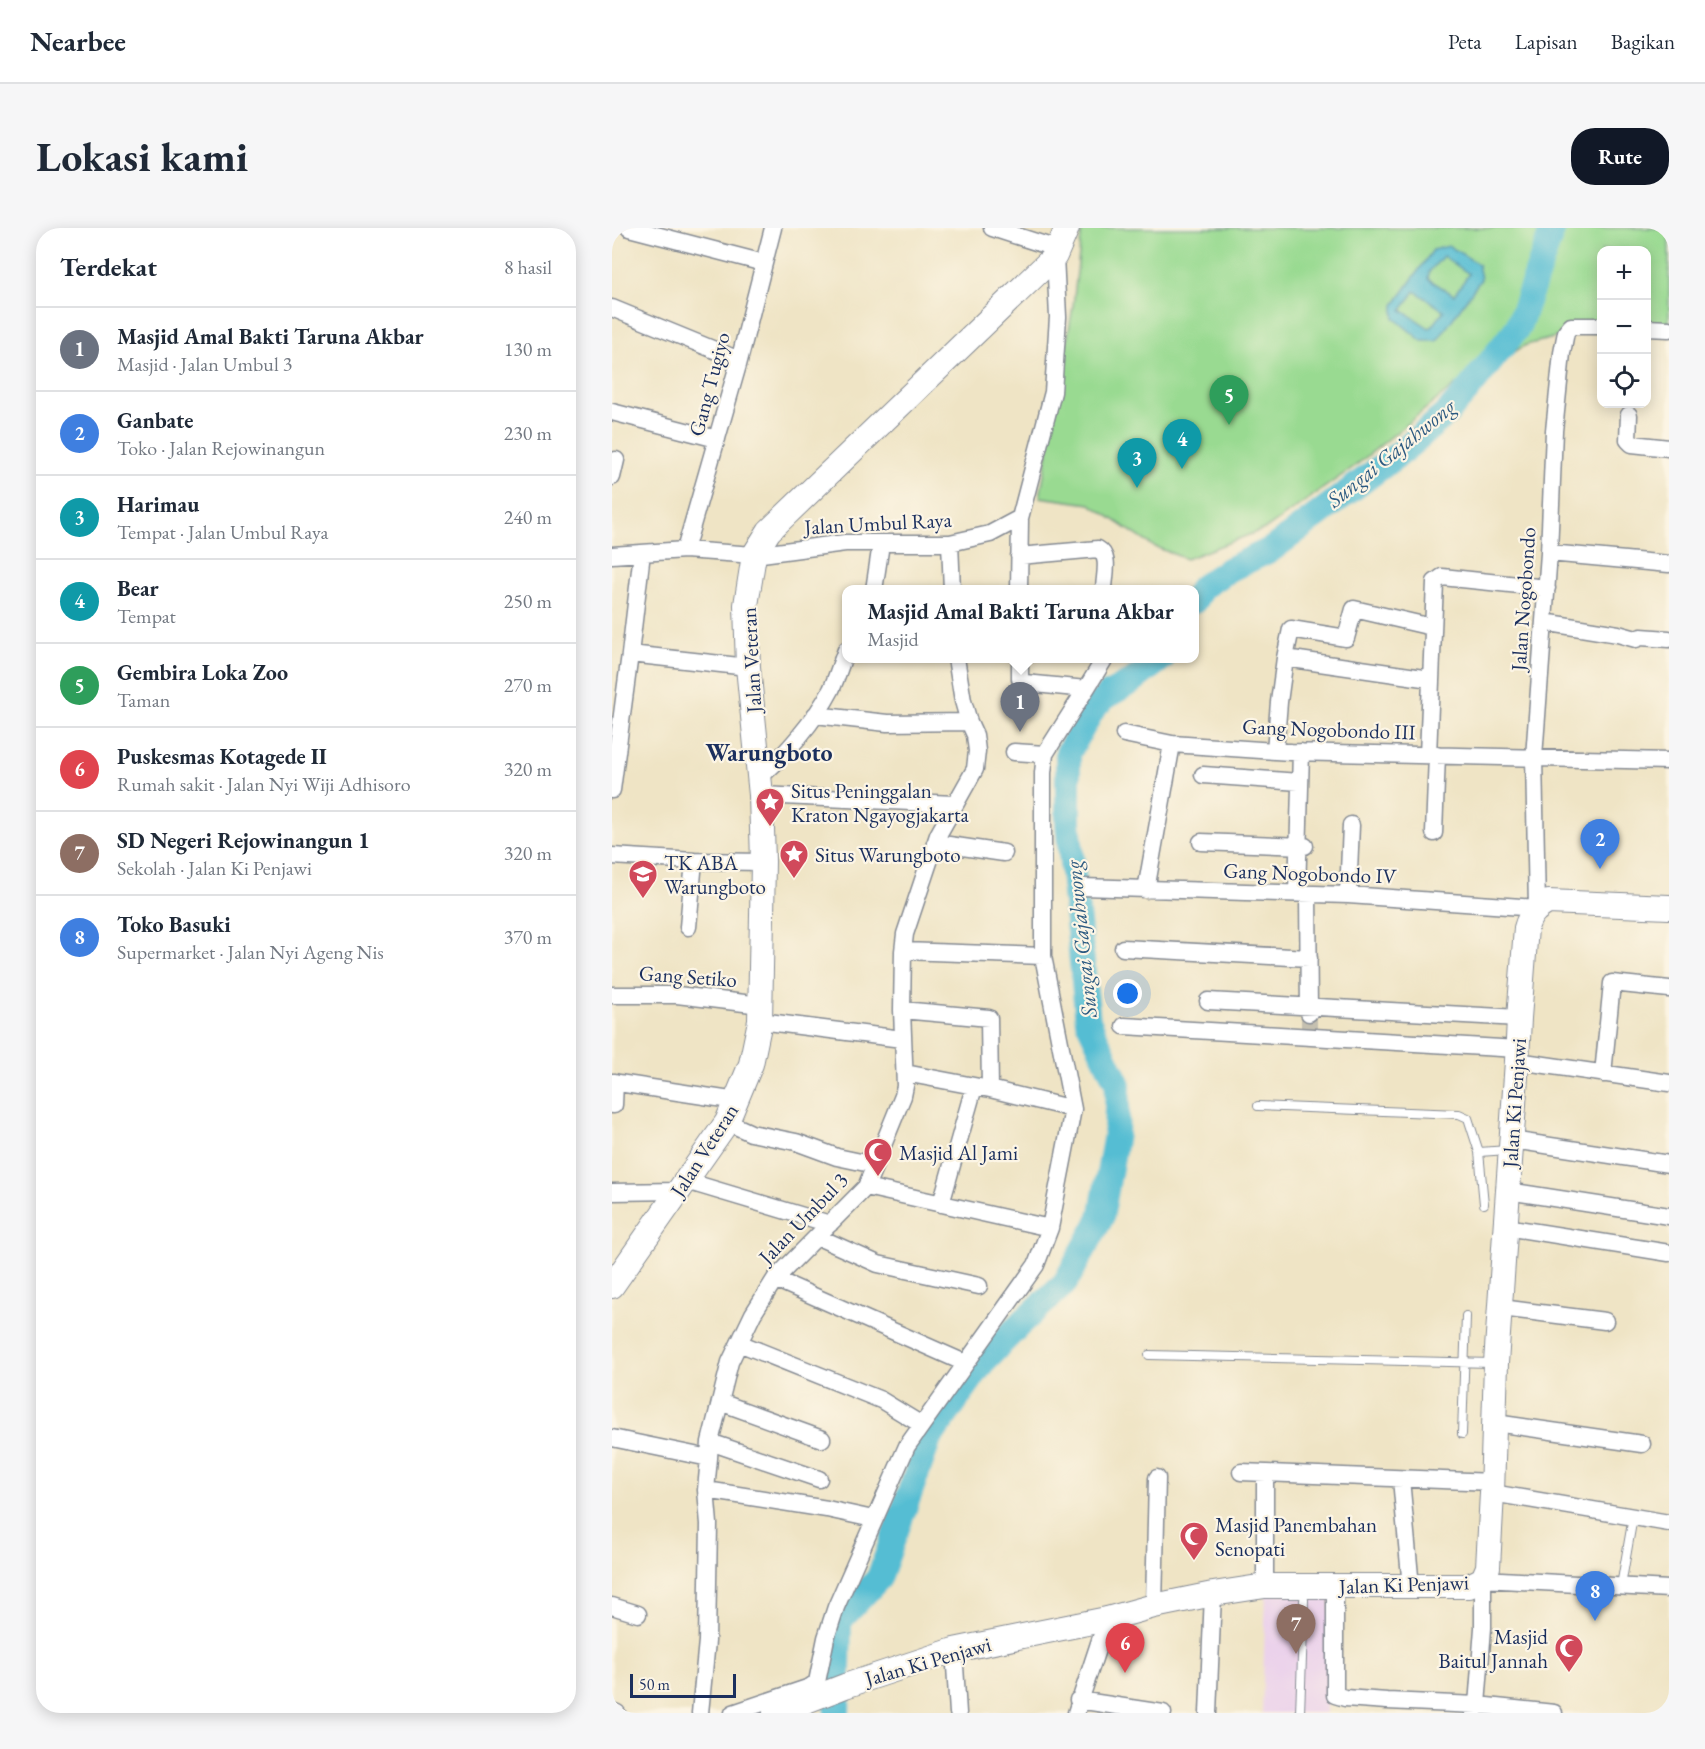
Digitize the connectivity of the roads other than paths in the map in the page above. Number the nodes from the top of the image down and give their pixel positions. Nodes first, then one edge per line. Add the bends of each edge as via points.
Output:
1 (629, 228) edge
2 (773, 228) edge
3 (992, 228) edge
4 (1060, 244) edge
5 (764, 263) junction
6 (612, 308) edge
7 (1597, 326) edge
8 (1651, 328) edge
9 (1669, 329) edge
10 (739, 360) junction
11 (612, 412) edge
12 (1629, 415) dead end
13 (717, 439) junction
14 (1669, 448) edge
15 (616, 460) dead end
16 (612, 477) edge
17 (1020, 519) junction
18 (950, 543) junction
19 (881, 544) junction
20 (685, 550) junction
21 (642, 553) junction
22 (1550, 553) junction
23 (612, 555) edge
24 (754, 555) junction
25 (1019, 556) junction
26 (1669, 564) edge
27 (875, 585) edge
28 (952, 585) edge
29 (1019, 585) edge
30 (1104, 585) edge
31 (1547, 588) junction
32 (1544, 622) junction
33 (1432, 627) junction
34 (1669, 639) edge
35 (630, 654) junction
36 (1285, 658) junction
37 (842, 661) edge
38 (957, 663) edge
39 (1020, 663) edge
40 (1102, 663) edge
41 (748, 667) junction
42 (1430, 679) junction
43 (1086, 689) junction
44 (617, 704) edge
45 (815, 715) junction
46 (969, 722) junction
47 (1124, 734) dead end
48 (1172, 744) junction
49 (1275, 751) junction
50 (1014, 752) dead end
51 (1301, 752) junction
52 (1046, 754) junction
53 (1433, 755) junction
54 (1533, 757) junction
55 (1669, 761) edge
56 (1203, 775) dead end
57 (1299, 782) junction
58 (760, 786) junction
59 (612, 790) edge
60 (954, 804) junction
61 (1351, 825) dead end
62 (1434, 833) dead end
63 (1201, 842) dead end
64 (935, 843) junction
65 (1302, 846) junction
66 (1004, 853) dead end
67 (612, 856) edge
68 (694, 861) junction
69 (763, 862) junction
70 (1082, 887) dead end
71 (1146, 890) junction
72 (1303, 893) junction
73 (1348, 895) junction
74 (1669, 907) edge
75 (1537, 908) junction
76 (688, 927) dead end
77 (1123, 948) dead end
78 (903, 951) junction
79 (1043, 956) junction
80 (1309, 958) junction
81 (1669, 989) edge
82 (612, 994) edge
83 (1209, 1001) dead end
84 (902, 1010) junction
85 (761, 1013) junction
86 (1518, 1018) junction
87 (1309, 1021) junction
88 (1124, 1026) dead end
89 (902, 1039) junction
90 (1518, 1055) junction
91 (905, 1073) junction
92 (1603, 1074) junction
93 (613, 1082) edge
94 (1669, 1083) edge
95 (982, 1088) junction
96 (612, 1105) edge
97 (1258, 1106) dead end
98 (1073, 1109) junction
99 (732, 1112) junction
100 (1511, 1145) junction
101 (1479, 1152) junction
102 (1669, 1164) edge
103 (876, 1165) junction
104 (682, 1186) junction
105 (866, 1188) junction
106 (1508, 1191) junction
107 (612, 1192) edge
108 (941, 1204) junction
109 (1484, 1204) dead end
110 (1669, 1216) edge
111 (830, 1224) junction
112 (1506, 1227) junction
113 (1050, 1228) junction
114 (818, 1237) junction
115 (1669, 1253) edge
116 (775, 1279) junction
117 (612, 1286) edge
118 (979, 1287) dead end
119 (1501, 1308) junction
120 (1466, 1316) dead end
121 (1605, 1321) dead end
122 (739, 1343) junction
123 (1149, 1355) dead end
124 (1463, 1362) junction
125 (965, 1363) junction
126 (1496, 1363) junction
127 (720, 1402) junction
128 (1495, 1423) junction
129 (922, 1425) junction
130 (1462, 1434) dead end
131 (612, 1438) edge
132 (822, 1439) dead end
133 (1642, 1444) dead end
134 (709, 1450) junction
135 (1241, 1473) dead end
136 (1265, 1473) junction
137 (1157, 1478) dead end
138 (819, 1479) dead end
139 (1401, 1479) junction
140 (1493, 1487) junction
141 (706, 1490) junction
142 (1633, 1517) junction
143 (873, 1519) junction
144 (1669, 1523) edge
145 (1483, 1580) junction
146 (1668, 1585) edge
147 (1265, 1586) junction
148 (1621, 1586) junction
149 (1335, 1587) junction
150 (1411, 1587) junction
151 (1304, 1593) junction
152 (1213, 1594) junction
153 (612, 1606) edge
154 (1154, 1606) junction
155 (638, 1614) dead end
156 (1107, 1619) junction
157 (954, 1650) junction
158 (1077, 1707) edge
159 (1386, 1707) edge
160 (1476, 1709) edge
161 (612, 1711) edge
162 (1519, 1712) edge
163 (617, 1713) edge
164 (700, 1713) edge
165 (733, 1713) edge
166 (775, 1713) edge
167 (958, 1713) edge
168 (1163, 1713) edge
169 (1208, 1713) edge
170 (1300, 1713) edge
171 (1554, 1713) edge

1 - 5 street
2 - 5 street, Gang Tugiyo
3 - 4 street
4 - 17 street via 1053,392
4 - 24 main road, Jalan Veteran via 770,531
5 - 10 street, Gang Tugiyo
6 - 10 street
7 - 22 street, Jalan Nogobondo via 1574,325 1566,332 1554,431
8 - 9 street
10 - 13 street, Gang Tugiyo
11 - 13 street
12 - 14 street via 1628,440 1632,444
13 - 20 street, Gang Tugiyo
15 - 16 street
17 - 18 street, Jalan Umbul Raya via 990,534
17 - 25 street
18 - 19 street, Jalan Umbul Raya
18 - 28 street
19 - 24 street, Jalan Umbul Raya via 845,543
19 - 27 street
20 - 21 street, Jalan Umbul Raya
20 - 24 street, Jalan Umbul Raya
21 - 23 street, Jalan Umbul Raya
21 - 35 street
22 - 26 street
22 - 31 street, Jalan Nogobondo
24 - 41 main road, Jalan Veteran via 746,605
25 - 29 street
25 - 30 street via 1098,549 1106,559
31 - 32 street, Jalan Nogobondo
31 - 33 street via 1442,577 1434,586
32 - 34 street via 1636,639
32 - 54 street, Jalan Nogobondo
33 - 36 street via 1354,609 1346,638 1291,629
33 - 42 street
35 - 41 street
35 - 44 street
36 - 42 street
36 - 49 street
37 - 45 street via 831,690
38 - 46 street, Jalan Umbul 3
39 - 43 street via 1020,679 1025,683
40 - 43 street
41 - 58 main road, Jalan Veteran
42 - 53 street
43 - 52 street
44 - 59 street
45 - 46 street via 887,723
45 - 58 street
46 - 60 street, Jalan Umbul 3 via 975,735 975,769
47 - 48 street, Gang Nogobondo III
48 - 49 street, Gang Nogobondo III
48 - 71 street
49 - 51 street, Gang Nogobondo III
50 - 52 street
51 - 53 street, Gang Nogobondo III
51 - 57 street
52 - 79 street
53 - 54 street, Gang Nogobondo III
53 - 62 street
54 - 55 street, Gang Nogobondo III
54 - 75 street, Jalan Nogobondo
56 - 57 street
57 - 65 street
58 - 60 street
58 - 69 main road, Jalan Veteran
60 - 64 street, Jalan Umbul 3
61 - 73 street
63 - 65 street
64 - 66 street
64 - 78 street, Jalan Umbul 3
65 - 72 street
67 - 68 street
68 - 69 street
68 - 76 street
69 - 85 main road, Jalan Veteran
70 - 71 street, Gang Nogobondo IV
71 - 72 street, Gang Nogobondo IV
72 - 73 street, Gang Nogobondo IV
72 - 80 street
73 - 75 street, Gang Nogobondo IV
74 - 75 main road via 1548,902
75 - 86 main road, Jalan Ki Penjawi via 1527,928
77 - 80 street
78 - 79 street
78 - 84 street, Jalan Umbul 3
79 - 98 street
80 - 87 street
81 - 92 street via 1612,983
82 - 85 street, Gang Setiko via 677,995
83 - 87 street
84 - 89 street, Jalan Umbul 3
84 - 95 street via 988,1018
85 - 89 street, Gang Setiko
85 - 99 main road, Jalan Veteran via 751,1064
86 - 87 street
86 - 90 main road, Jalan Ki Penjawi
87 - 88 street
87 - 90 street
89 - 91 street, Jalan Umbul 3
90 - 92 street
90 - 100 main road, Jalan Ki Penjawi
91 - 95 street
91 - 103 street, Jalan Umbul 3 via 903,1096
92 - 94 street
93 - 96 street
93 - 99 street
95 - 98 street
95 - 108 street
97 - 101 lane via 1459,1114 1468,1118
98 - 113 street
99 - 103 street via 751,1133
99 - 104 main road, Jalan Veteran
100 - 101 lane
100 - 102 street
100 - 106 main road, Jalan Ki Penjawi
101 - 109 lane
103 - 105 street, Jalan Umbul 3
104 - 107 street
104 - 111 street
104 - 117 main road, Jalan Veteran
105 - 108 street
105 - 111 street, Jalan Umbul 3
106 - 110 street
106 - 112 main road, Jalan Ki Penjawi
108 - 113 street
111 - 114 street, Jalan Umbul 3
112 - 115 street
112 - 119 main road, Jalan Ki Penjawi
113 - 125 street via 1036,1265
114 - 116 street, Jalan Umbul 3
114 - 118 street via 878,1264
116 - 122 street, Jalan Umbul 3
116 - 125 street
119 - 121 street
119 - 126 main road, Jalan Ki Penjawi
120 - 124 lane
122 - 127 street, Jalan Umbul 3
122 - 129 street via 881,1400
123 - 124 lane
124 - 126 lane
124 - 130 lane
125 - 129 street
126 - 128 main road, Jalan Ki Penjawi
127 - 132 street
127 - 134 street, Jalan Umbul 3
128 - 133 street
128 - 140 main road, Jalan Ki Penjawi
129 - 143 street via 907,1446
131 - 134 street
134 - 138 street
134 - 141 street, Jalan Umbul 3
135 - 136 street
136 - 139 street
136 - 147 street
137 - 154 street
139 - 140 street
139 - 150 street
140 - 142 street
140 - 145 main road, Jalan Ki Penjawi via 1488,1568
141 - 143 street
141 - 164 street, Jalan Umbul 3 via 707,1641
142 - 144 street
142 - 148 lane
143 - 165 street via 829,1625 817,1683
145 - 148 street
145 - 150 main road, Jalan Ki Penjawi via 1469,1586
145 - 160 street
146 - 148 street
147 - 151 main road, Jalan Ki Penjawi
147 - 152 main road, Jalan Ki Penjawi
149 - 150 main road, Jalan Ki Penjawi
149 - 151 main road, Jalan Ki Penjawi
149 - 159 street via 1334,1695
151 - 170 lane
152 - 154 main road, Jalan Ki Penjawi
152 - 169 street
153 - 155 street
154 - 156 main road, Jalan Ki Penjawi
156 - 157 main road, Jalan Ki Penjawi
156 - 158 street
157 - 166 main road, Jalan Ki Penjawi
157 - 167 street
158 - 168 street
159 - 160 street
160 - 162 street
161 - 163 street
162 - 171 street

